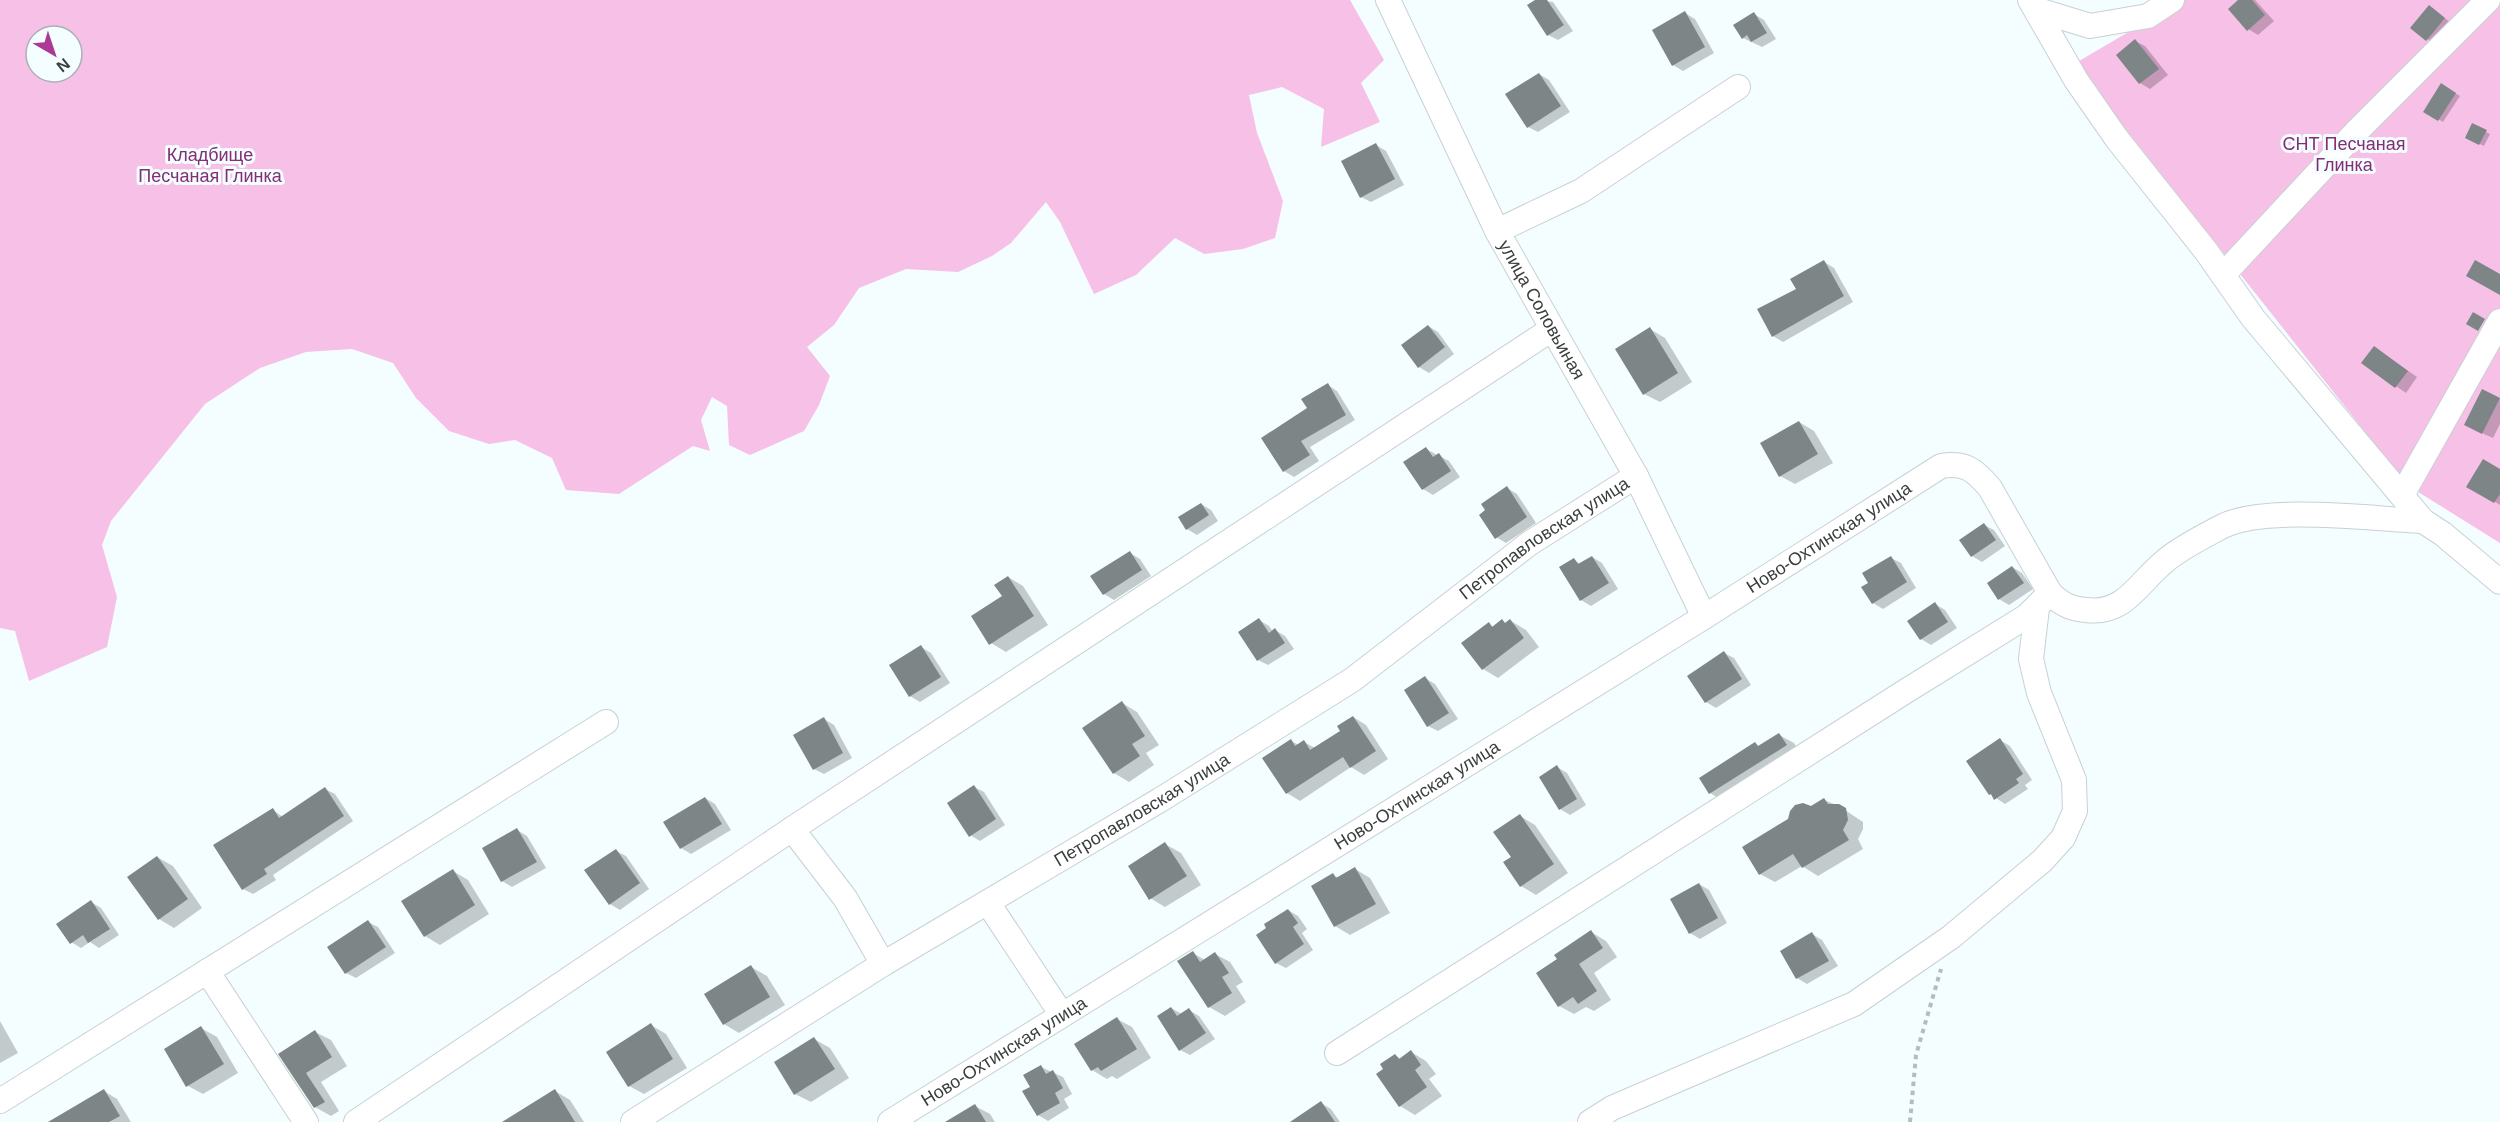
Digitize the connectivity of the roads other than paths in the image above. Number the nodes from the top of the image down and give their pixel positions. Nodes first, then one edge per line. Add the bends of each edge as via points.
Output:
1 (1388, 0) edge
2 (2172, 0) edge
3 (2488, 0) edge
4 (2034, 5) edge
5 (1738, 87) dead end
6 (1497, 231) junction
7 (2223, 274) junction
8 (2500, 321) edge
9 (1552, 329) junction
10 (1636, 477) junction
11 (2402, 495) junction
12 (2423, 521) junction
13 (2500, 582) edge
14 (2044, 600) junction
15 (1704, 617) junction
16 (606, 722) dead end
17 (792, 828) junction
18 (988, 903) junction
19 (883, 964) junction
20 (207, 971) junction
21 (1062, 1015) junction
22 (1337, 1053) dead end
23 (0, 1101) edge
24 (306, 1122) edge
25 (356, 1122) edge
26 (633, 1122) edge
27 (890, 1122) edge
28 (1590, 1122) edge

1 - 6 street, улица Соловьиная
2 - 4 street via 2148,16 2090,26
3 - 7 street via 2358,130
4 - 7 street via 2089,100
5 - 6 street via 1581,191
6 - 9 street, улица Соловьиная
7 - 11 street via 2253,318
8 - 11 street
9 - 10 street, улица Соловьиная
9 - 17 street
10 - 15 street, улица Соловьиная
10 - 18 street, Петропавловская улица via 1530,543 1352,680
11 - 12 street
12 - 13 street
12 - 14 street via 2274,515 2225,525 2165,561 2114,608 2074,609
14 - 15 street, Ново-Охтинская улица via 1990,488 1978,475 1955,464 1941,466
14 - 22 street via 2028,616
14 - 28 street via 2031,659 2039,693 2074,780 2075,811 2063,838 2042,861 1951,936 1854,1004 1612,1108
15 - 21 street, Ново-Охтинская улица
16 - 20 street
17 - 19 street via 845,898
17 - 25 street
18 - 19 street, Петропавловская улица
18 - 21 street
19 - 26 street, Петропавловская улица
20 - 23 street
20 - 24 street
21 - 27 street, Ново-Охтинская улица

